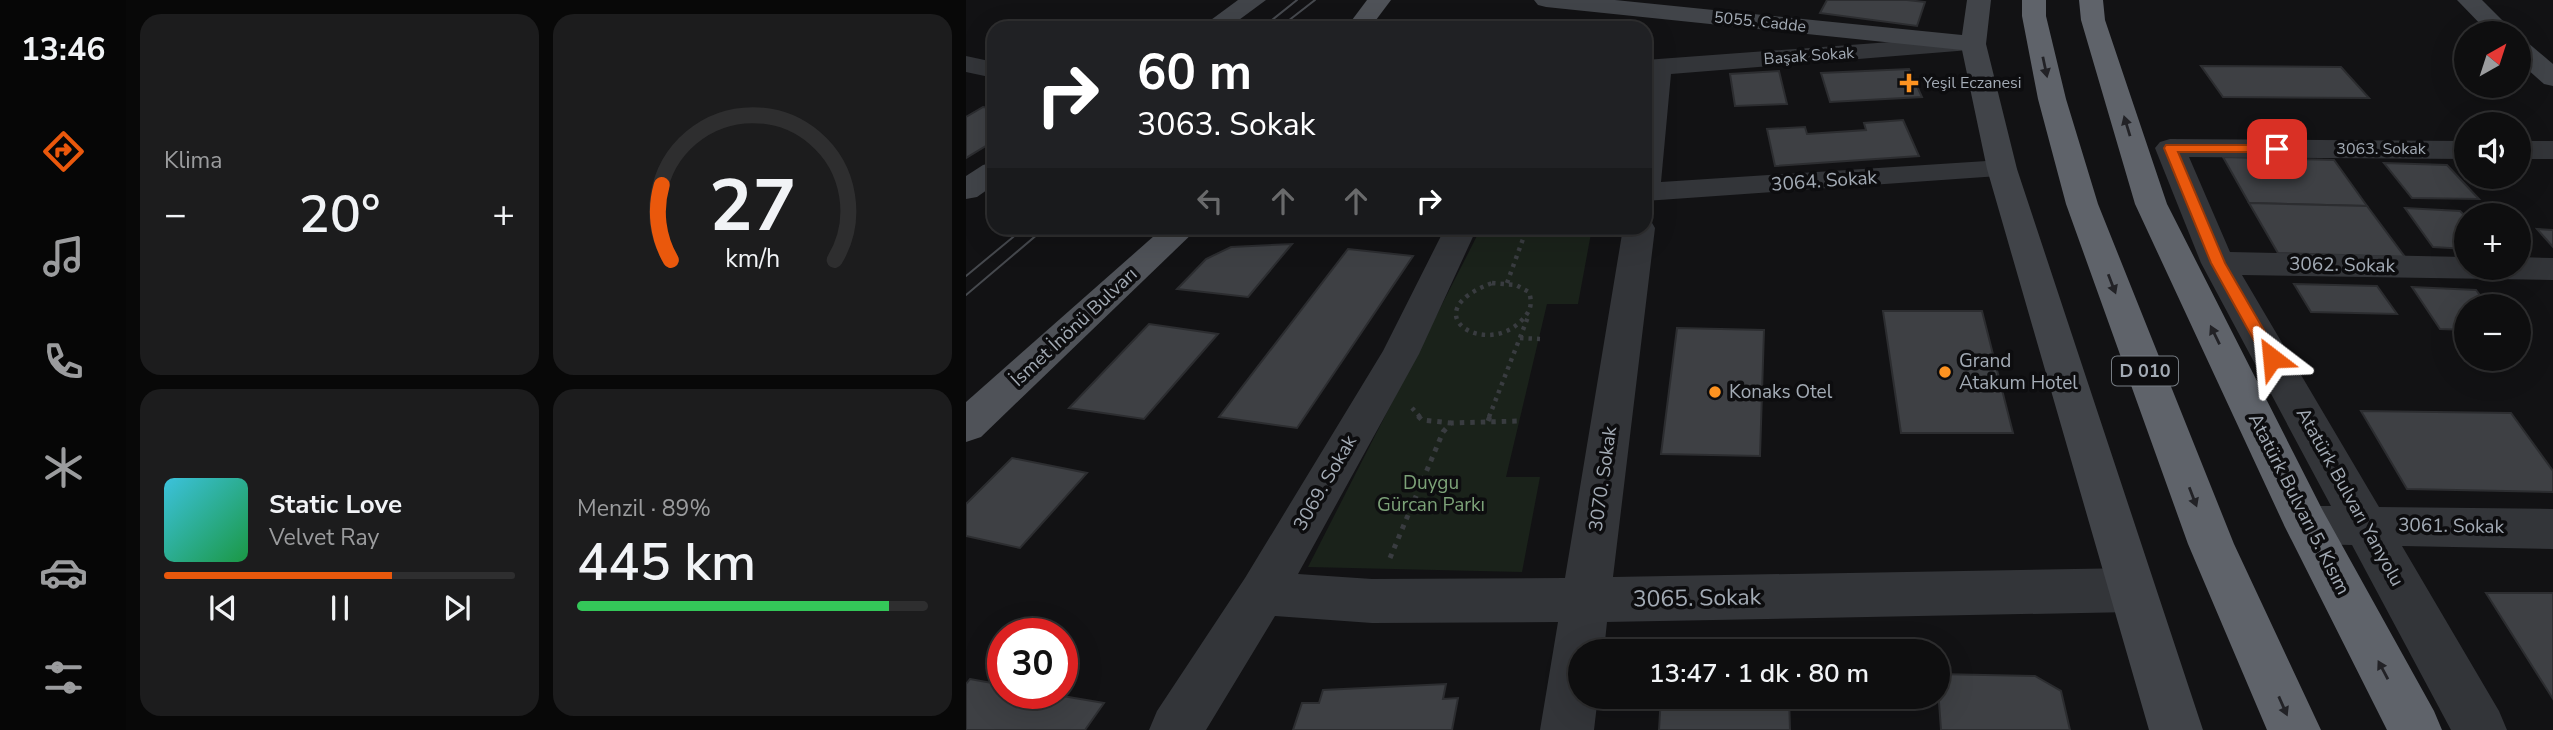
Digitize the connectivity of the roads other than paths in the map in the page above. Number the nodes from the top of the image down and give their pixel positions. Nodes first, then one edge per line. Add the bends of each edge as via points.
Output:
1 (1254, 0) edge
2 (1379, 0) edge
3 (1546, 0) edge
4 (1979, 0) edge
5 (2034, 0) edge
6 (2091, 0) edge
7 (2469, 0) edge
8 (1222, 21) edge
9 (1363, 21) edge
10 (2491, 21) edge
11 (1973, 44) junction
12 (2531, 59) edge
13 (966, 64) edge
14 (987, 68) edge
15 (1652, 68) edge
16 (2553, 78) edge
17 (2170, 148) joint
18 (2454, 150) edge
19 (2531, 150) edge
20 (2553, 150) edge
21 (2002, 169) junction
22 (987, 176) edge
23 (966, 190) edge
24 (1652, 192) edge
25 (1174, 235) edge
26 (1458, 235) edge
27 (1638, 235) edge
28 (2218, 263) junction
29 (2454, 268) edge
30 (2531, 269) edge
31 (2553, 269) edge
32 (966, 426) edge
33 (2365, 524) junction
34 (2307, 525) junction
35 (2553, 528) edge
36 (2132, 590) junction
37 (1262, 593) junction
38 (1586, 600) junction
39 (1176, 730) edge
40 (1567, 730) edge
41 (2176, 730) edge
42 (2294, 730) edge
43 (2415, 730) edge
44 (2480, 730) edge

1 - 8 street
2 - 9 main road
3 - 11 street, 5055. Cadde
4 - 11 street
5 -> 42 highway, D 010 via 2052,99 2082,204 2211,544
34 -> 6 highway, Atatürk Bulvarı 5. Kısım via 2151,204 2093,20
7 - 10 street
11 - 15 street, Başak Sokak
11 - 21 street
12 - 16 street
13 - 14 street
17 - 18 street, 3063. Sokak
17 - 28 street, Atatürk Bulvarı Yanyolu
19 - 20 street
21 - 24 street, 3064. Sokak
21 - 36 street
22 - 23 street
25 - 32 main road, İsmet İnönü Bulvarı
26 - 37 street, 3069. Sokak via 1400,354
27 - 38 street, 3070. Sokak
28 - 29 street, 3062. Sokak
28 - 33 street, Atatürk Bulvarı Yanyolu
30 - 31 street, 3062. Sokak
33 - 34 street, 3061. Sokak
33 - 35 street, 3061. Sokak
33 - 44 street, Atatürk Bulvarı Yanyolu
43 -> 34 highway, Atatürk Bulvarı 5. Kısım
36 - 38 street, 3065. Sokak
36 - 41 street
37 - 38 street, 3065. Sokak via 1373,601
37 - 39 street, 3069. Sokak
38 - 40 street, 3070. Sokak

